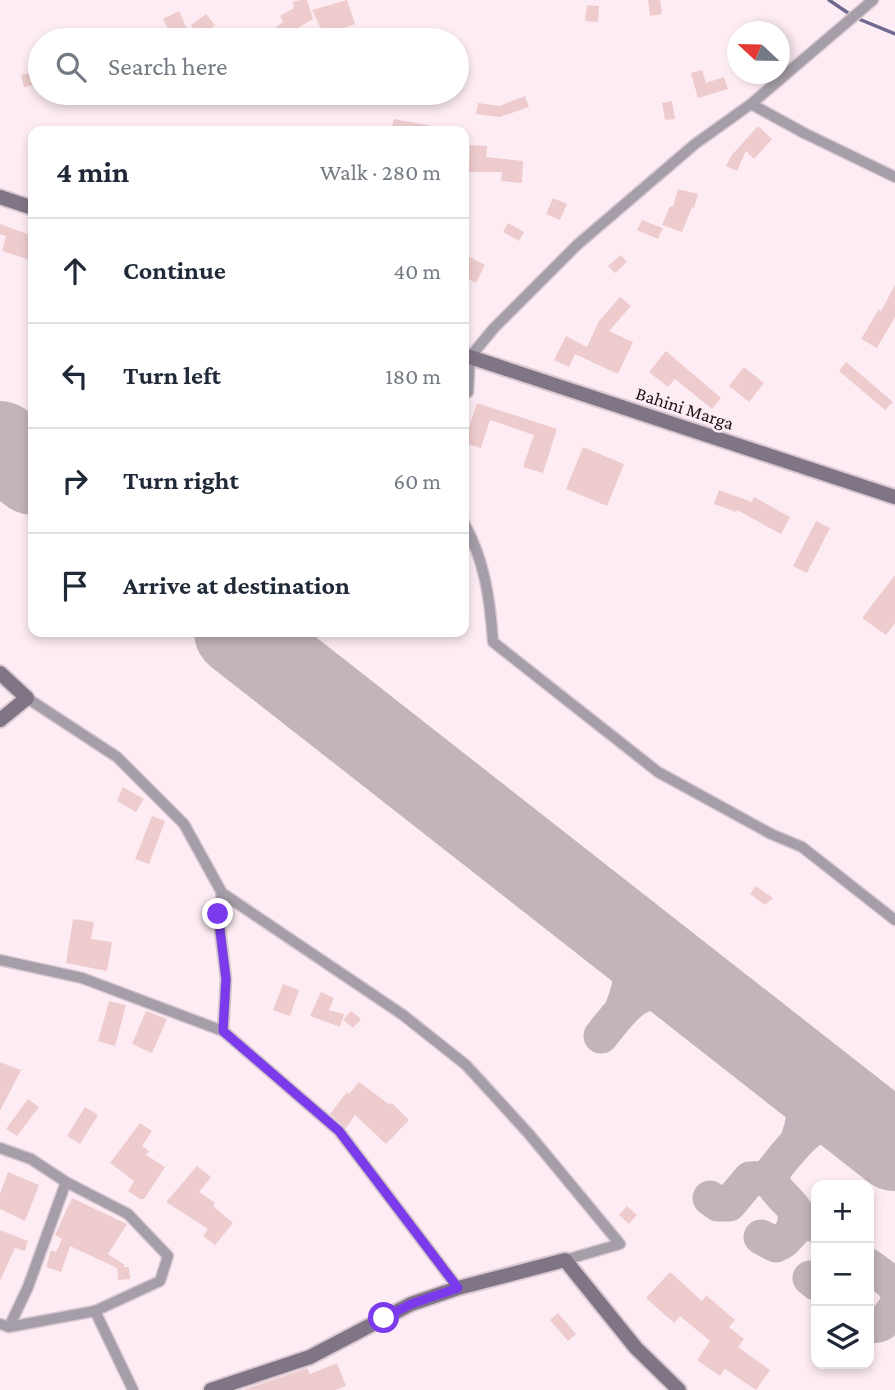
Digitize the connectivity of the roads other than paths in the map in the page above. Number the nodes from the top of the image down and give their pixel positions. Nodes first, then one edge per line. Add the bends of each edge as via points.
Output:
1 (873, 0) edge
2 (751, 104) junction
3 (895, 177) edge
4 (0, 197) edge
5 (28, 206) edge
6 (469, 354) edge
7 (469, 357) edge
8 (895, 497) edge
9 (469, 532) edge
10 (0, 673) edge
11 (27, 698) junction
12 (0, 720) edge
13 (222, 892) junction
14 (895, 920) edge
15 (0, 960) edge
16 (223, 1031) junction
17 (0, 1148) edge
18 (66, 1182) junction
19 (565, 1260) junction
20 (458, 1288) junction
21 (95, 1311) junction
22 (4, 1325) edge
23 (133, 1390) edge
24 (211, 1390) edge
25 (679, 1390) edge

1 - 2 street
2 - 3 street
2 - 6 street via 695,144 577,244
4 - 5 street
7 - 8 street, Bahini Marga
9 - 14 street via 490,598 493,642 658,772 802,847
10 - 11 street
11 - 12 street
11 - 13 street via 117,757 184,824
13 - 16 street via 218,914 226,979
13 - 19 street via 403,1015 466,1065 620,1244
15 - 16 street via 82,978
16 - 20 street via 339,1131
17 - 18 street via 31,1159
18 - 21 street via 128,1214 167,1256 160,1281
18 - 22 street via 28,1287
19 - 20 street
19 - 25 street via 636,1348
20 - 24 street via 411,1304 310,1357
21 - 22 street
21 - 23 street

